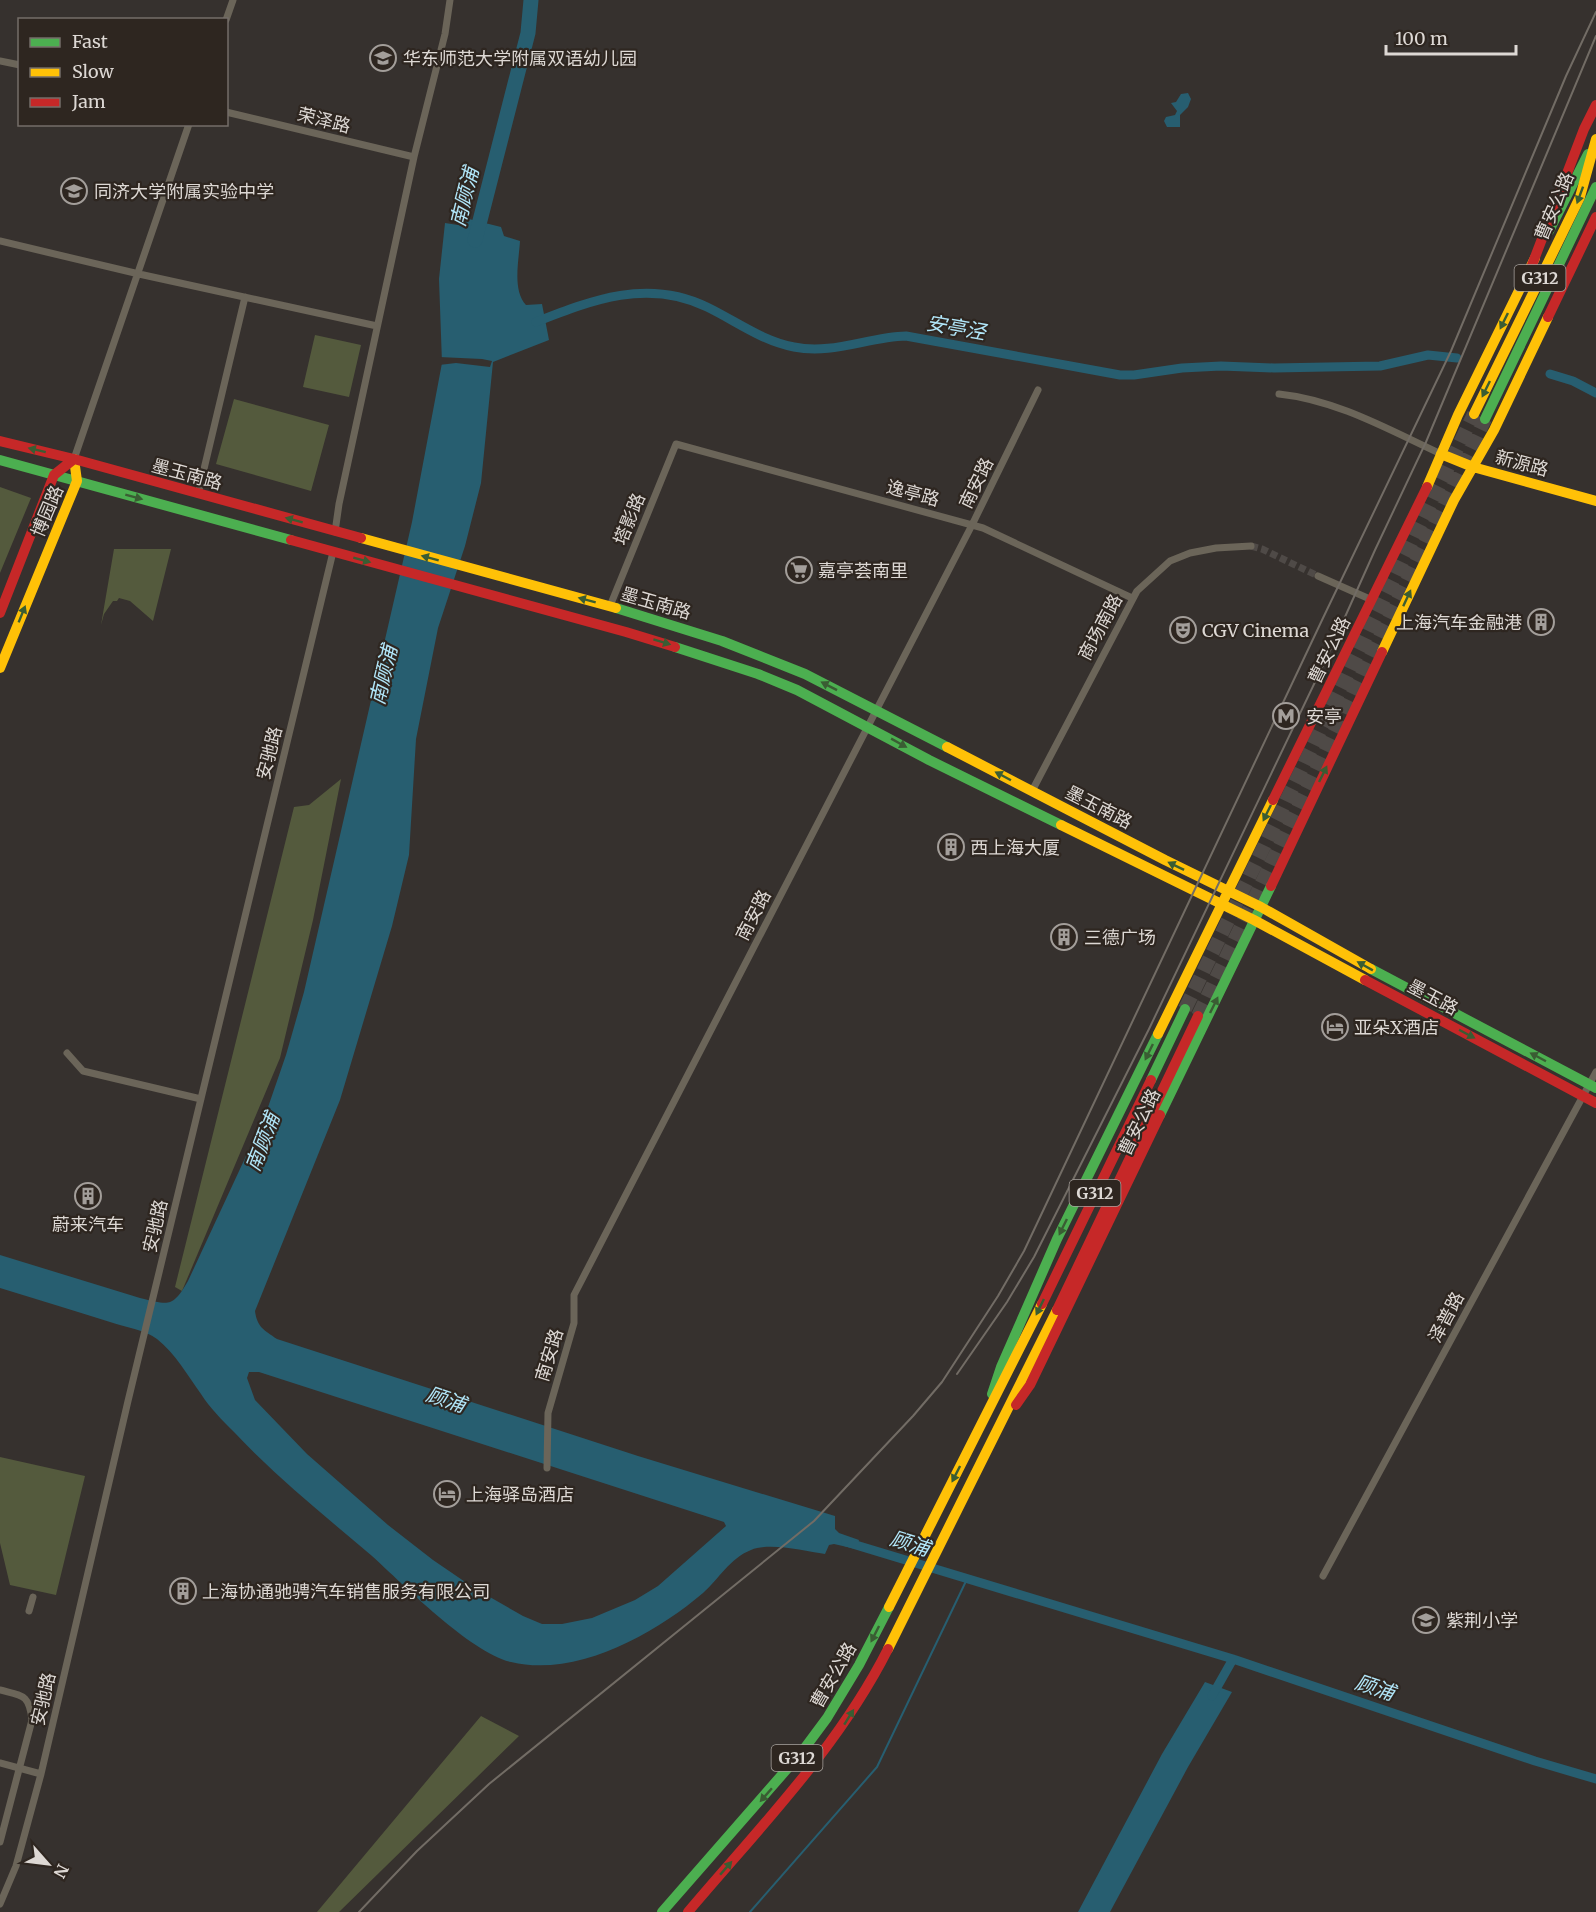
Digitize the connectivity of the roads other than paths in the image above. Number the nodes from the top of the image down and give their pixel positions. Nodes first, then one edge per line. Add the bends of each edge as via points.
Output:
1 (233, 0) edge
2 (450, 0) edge
3 (227, 18) edge
4 (0, 61) edge
5 (18, 65) edge
6 (1596, 105) edge
7 (228, 112) edge
8 (188, 126) edge
9 (1596, 138) edge
10 (414, 157) junction
11 (1596, 187) edge
12 (1596, 217) edge
13 (0, 241) edge
14 (1532, 265) junction
15 (139, 274) junction
16 (244, 297) junction
17 (378, 326) junction
18 (1038, 390) dead end
19 (1279, 394) dead end
20 (1474, 414) tunnel mouth
21 (1485, 419) tunnel mouth
22 (0, 441) edge
23 (676, 444) joint
24 (1442, 454) junction
25 (74, 459) junction
26 (0, 460) edge
27 (1473, 467) junction
28 (54, 475) junction
29 (78, 481) junction
30 (198, 494) junction
31 (1596, 501) edge
32 (972, 525) junction
33 (335, 532) junction
34 (1251, 546) tunnel mouth
35 (333, 552) junction
36 (1318, 576) tunnel mouth
37 (1132, 598) junction
38 (1371, 600) junction
39 (610, 606) junction
40 (0, 613) edge
41 (0, 668) edge
42 (876, 710) junction
43 (868, 726) junction
44 (1032, 791) junction
45 (1228, 892) junction
46 (1221, 905) junction
47 (1261, 908) junction
48 (1254, 920) junction
49 (1185, 1009) tunnel mouth
50 (1198, 1016) tunnel mouth
51 (67, 1053) dead end
52 (1596, 1072) edge
53 (1593, 1086) edge
54 (1583, 1096) junction
55 (201, 1098) junction
56 (1596, 1103) edge
57 (983, 1422) junction
58 (998, 1431) junction
59 (547, 1468) dead end
60 (1323, 1576) dead end
61 (33, 1597) dead end
62 (30, 1611) dead end
63 (0, 1690) edge
64 (0, 1764) edge
65 (19, 1768) junction
66 (41, 1774) junction
67 (0, 1842) edge
68 (0, 1904) edge
69 (662, 1912) edge
70 (688, 1912) edge

1 - 3 street
2 - 10 street
4 - 5 street
6 - 14 main road
7 - 10 street, 荣泽路
8 - 15 street
9 - 14 main road
9 -> 20 main road, 曹安公路 / G312 via 1580,197
10 - 17 street
11 - 21 main road, 曹安公路 / G312
12 - 27 main road
13 - 15 street
14 -> 24 main road, 曹安公路
15 - 16 street
15 - 25 street
16 - 17 street
16 - 30 street
17 - 33 street
18 - 32 street, 南安路
19 - 24 street via 1326,402
25 -> 22 main road, 墨玉南路
23 - 32 street, 逸亭路
23 - 39 street, 塔影路
24 - 27 main road, 新源路
24 - 38 main road, 曹安公路
25 - 28 main road, 博园路
25 - 29 main road, 博园路
25 - 30 main road, 墨玉南路
26 - 28 main road, 墨玉南路
27 - 31 main road, 新源路
47 -> 27 main road, 曹安公路
28 - 29 main road, 墨玉南路
28 - 40 main road, 博园路
29 -> 35 main road, 墨玉南路
41 -> 29 main road, 博园路
33 -> 30 main road, 墨玉南路
32 - 37 street, 逸亭路
32 - 42 street, 南安路
39 -> 33 main road, 墨玉南路
34 - 37 street, 商场南路 via 1216,548 1170,561
35 -> 43 main road, 墨玉南路 via 626,632 758,674
35 - 55 street, 安驰路
36 - 38 street
37 - 44 street, 商场南路
38 -> 45 main road, 曹安公路
42 -> 39 main road, 墨玉南路 via 766,657
42 - 43 street, 南安路
44 -> 42 main road, 墨玉南路
43 -> 46 main road, 墨玉南路
43 - 59 street, 南安路 via 574,1295 574,1323 548,1413
45 -> 44 main road, 墨玉南路
45 - 46 main road, 曹安公路
45 - 47 main road, 墨玉南路
46 - 48 main road, 墨玉南路
46 -> 57 main road, 曹安公路 via 1058,1239 1001,1367
47 - 48 main road, 曹安公路
53 -> 47 main road, 墨玉路
48 -> 54 main road, 墨玉路
58 -> 48 main road, 曹安公路 via 1030,1385
49 -> 57 main road, 曹安公路 / G312
50 - 58 main road, 曹安公路 / G312
51 - 55 street via 83,1071
52 - 53 street, 泽普路
53 - 54 street, 泽普路
54 - 56 main road, 墨玉路
54 - 60 street, 泽普路
55 - 66 street, 安驰路
57 -> 69 main road, 曹安公路 / G312 via 859,1665 827,1718 774,1785
70 -> 58 main road, 曹安公路 / G312 via 843,1726 874,1677
61 - 62 street
63 - 65 street via 21,1695 30,1704 32,1720
64 - 65 street
65 - 66 street
65 - 67 street
66 - 68 street, 安驰路 via 16,1866

